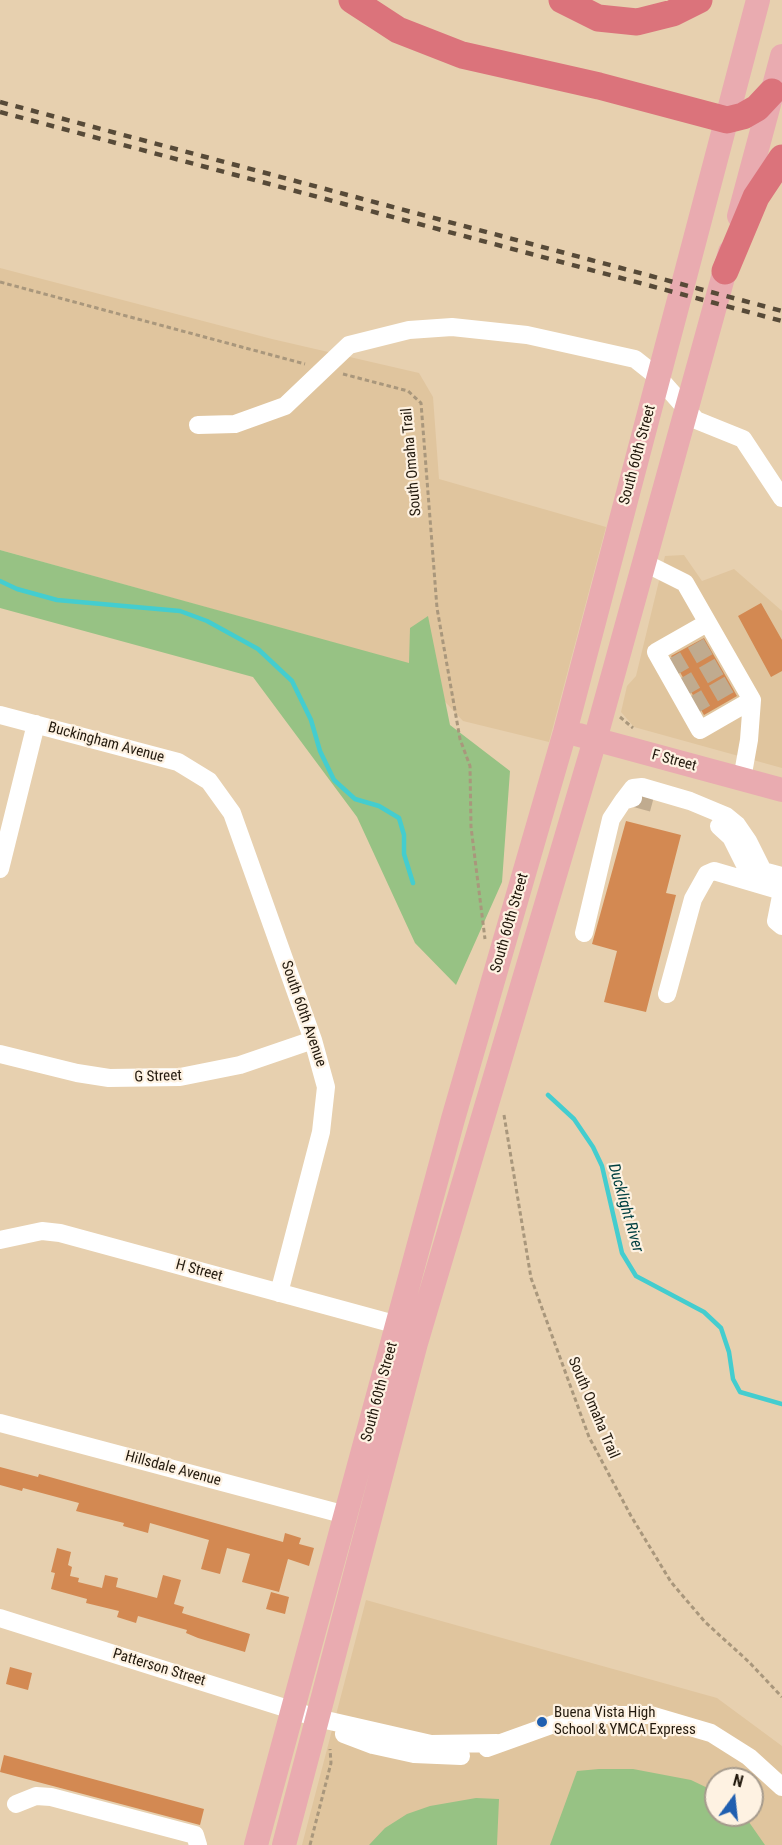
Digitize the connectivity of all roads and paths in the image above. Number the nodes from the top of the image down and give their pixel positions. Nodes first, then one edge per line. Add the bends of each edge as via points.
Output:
1 (352, 0) edge
2 (562, 0) edge
3 (699, 0) edge
4 (758, 0) edge
5 (782, 56) edge
6 (772, 92) junction
7 (727, 120) junction
8 (782, 158) edge
9 (724, 271) junction
10 (0, 282) edge
11 (325, 369) junction
12 (658, 378) junction
13 (687, 412) junction
14 (198, 425) dead end
15 (782, 498) edge
16 (645, 563) junction
17 (707, 622) junction
18 (752, 700) junction
19 (0, 715) edge
20 (36, 724) junction
21 (565, 732) junction
22 (595, 740) junction
23 (742, 779) junction
24 (209, 781) joint
25 (782, 790) edge
26 (657, 804) tunnel mouth
27 (681, 805) junction
28 (0, 869) edge
29 (782, 876) edge
30 (761, 884) junction
31 (782, 891) edge
32 (782, 926) edge
33 (584, 933) dead end
34 (485, 943) dead end
35 (667, 994) dead end
36 (313, 1040) junction
37 (0, 1054) edge
38 (503, 1108) dead end
39 (0, 1240) edge
40 (279, 1293) junction
41 (398, 1325) junction
42 (0, 1423) edge
43 (346, 1515) junction
44 (0, 1618) edge
45 (782, 1697) edge
46 (293, 1709) junction
47 (322, 1723) junction
48 (782, 1787) edge
49 (16, 1804) dead end
50 (198, 1845) edge
51 (256, 1845) edge
52 (284, 1845) edge
53 (310, 1845) edge

1 - 7 highway via 398,30 462,55
2 - 3 highway via 598,18 637,22 673,13
4 - 7 main road, South 60th Street
5 - 6 main road, South 60th Street
6 - 7 highway via 757,108
6 - 9 main road, South 60th Street
7 - 12 main road, South 60th Street
8 - 9 highway via 756,196
9 - 13 main road, South 60th Street
10 - 11 path, South Omaha Trail
11 - 12 street via 349,345 409,330 452,327 573,344 635,359
11 - 14 street via 285,406 235,424
11 - 34 path, South Omaha Trail via 408,391 421,403 437,608 460,739 470,766 471,826
12 - 13 street
12 - 21 main road, South 60th Street
13 - 15 street via 696,420 743,439
13 - 16 main road, South 60th Street
16 - 17 street via 685,583
16 - 22 main road, South 60th Street
17 - 18 street via 713,643 735,682
17 - 18 street via 656,652 699,730
18 - 23 street
19 - 20 street, Buckingham Avenue
20 - 24 street, Buckingham Avenue via 178,762
20 - 28 street
21 - 22 main road, F Street
21 - 41 main road, South 60th Street
22 - 23 main road, F Street
22 - 47 main road, South 60th Street via 429,1298
23 - 25 main road, F Street
24 - 36 street, South 60th Avenue via 228,804 238,826
26 - 27 street
27 - 29 street via 726,816 742,833 763,870
27 - 30 street via 720,826 731,837 749,873
27 - 33 street via 642,787 633,788 629,800 611,819
30 - 31 street
30 - 35 street via 714,871 704,878 693,898
31 - 32 street via 776,921
36 - 37 street, G Street via 240,1065 180,1077 109,1078
36 - 40 street, South 60th Avenue via 323,1070 326,1110
38 - 45 path, South Omaha Trail via 531,1278 589,1437 671,1582 705,1622
39 - 40 street, H Street via 42,1231 60,1233
40 - 41 street, H Street
41 - 43 main road, South 60th Street
42 - 43 street, Hillsdale Avenue
43 - 46 main road, South 60th Street
44 - 46 street, Patterson Street
46 - 47 street, Patterson Street
46 - 51 main road, South 60th Street
47 - 48 street, Patterson Street via 431,1744 497,1743 565,1720 597,1715 650,1715 711,1733 749,1757
47 - 52 main road, South 60th Street
47 - 53 path via 331,1763
49 - 50 street via 36,1796 51,1797 195,1835

